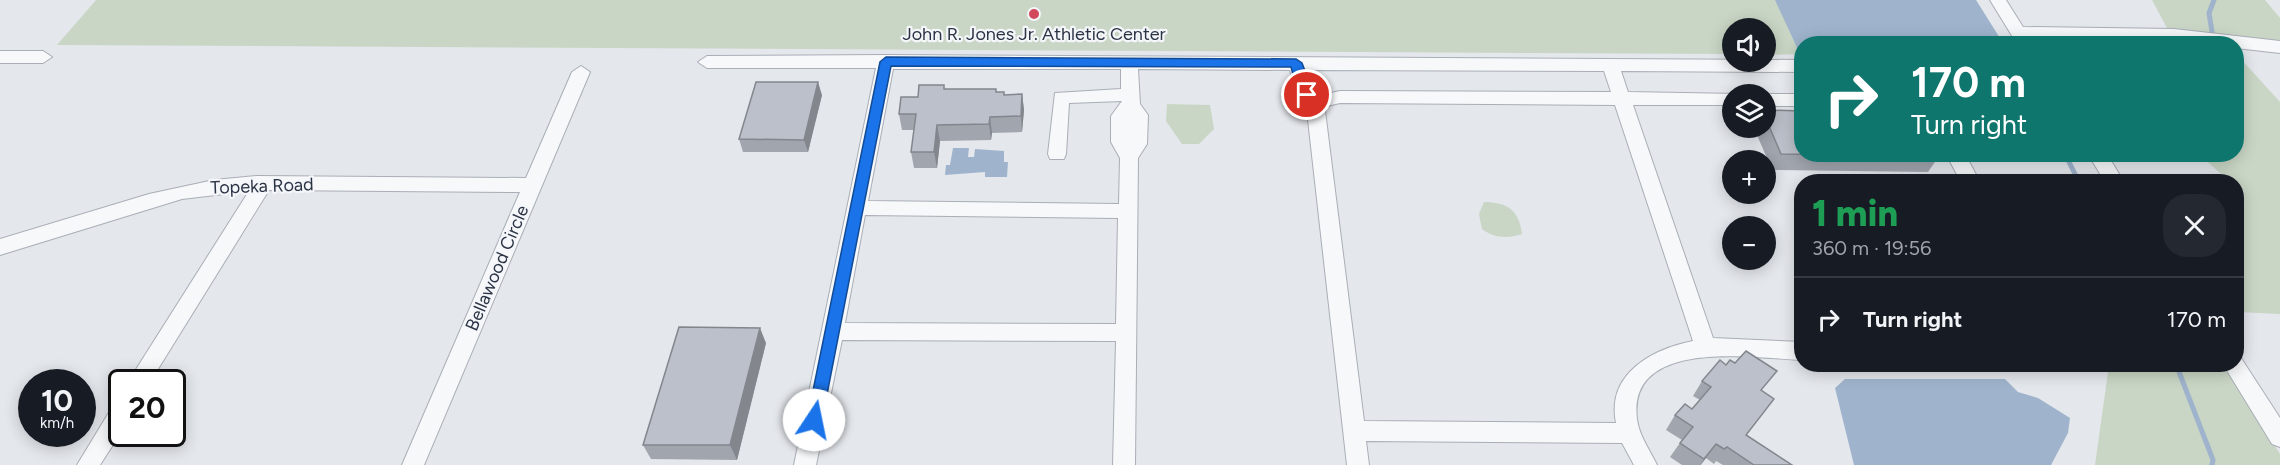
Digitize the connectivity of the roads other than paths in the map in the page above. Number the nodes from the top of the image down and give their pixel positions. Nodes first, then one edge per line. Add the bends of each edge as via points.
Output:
1 (1998, 0) edge
2 (2021, 36) edge
3 (2123, 36) edge
4 (2182, 36) edge
5 (2244, 44) edge
6 (2280, 47) edge
7 (0, 57) edge
8 (43, 57) dead end
9 (707, 62) dead end
10 (886, 62) junction
11 (1129, 63) junction
12 (1296, 63) junction
13 (1610, 64) junction
14 (1794, 66) edge
15 (581, 72) dead end
16 (1622, 98) junction
17 (1722, 99) edge
18 (1131, 100) junction
19 (1776, 100) edge
20 (1794, 100) edge
21 (1320, 102) junction
22 (1057, 154) dead end
23 (264, 183) junction
24 (533, 184) junction
25 (856, 208) junction
26 (1128, 211) junction
27 (0, 247) edge
28 (832, 331) junction
29 (1126, 333) junction
30 (1706, 347) junction
31 (1794, 351) edge
32 (147, 369) edge
33 (2238, 372) edge
34 (1354, 431) junction
35 (108, 433) edge
36 (1629, 433) junction
37 (2280, 437) edge
38 (88, 465) edge
39 (413, 465) edge
40 (805, 465) edge
41 (1124, 465) edge
42 (1358, 465) edge
43 (1646, 465) edge

1 - 2 street
3 - 4 street
5 - 6 street
7 - 8 street
9 - 10 street
10 - 11 street
10 - 25 street
11 - 12 street
11 - 18 street
12 - 13 street
12 - 21 street via 1307,95
13 - 14 street
13 - 16 street
15 - 24 street, Bellawood Circle
16 - 17 street
16 - 21 street via 1340,97
16 - 30 street
18 - 22 street via 1061,96
18 - 26 street via 1120,116 1120,142 1129,158
19 - 20 street
21 - 34 street via 1316,111
23 - 24 street, Topeka Road
23 - 27 street, Topeka Road via 213,186 172,195 45,237
23 - 32 street
24 - 39 street, Bellawood Circle
25 - 26 street
25 - 28 street
26 - 29 street
28 - 29 street
28 - 40 street
29 - 41 street
30 - 31 street
30 - 36 street via 1657,360 1631,382 1623,409
33 - 37 street
34 - 36 street
34 - 42 street
35 - 38 street
36 - 43 street

